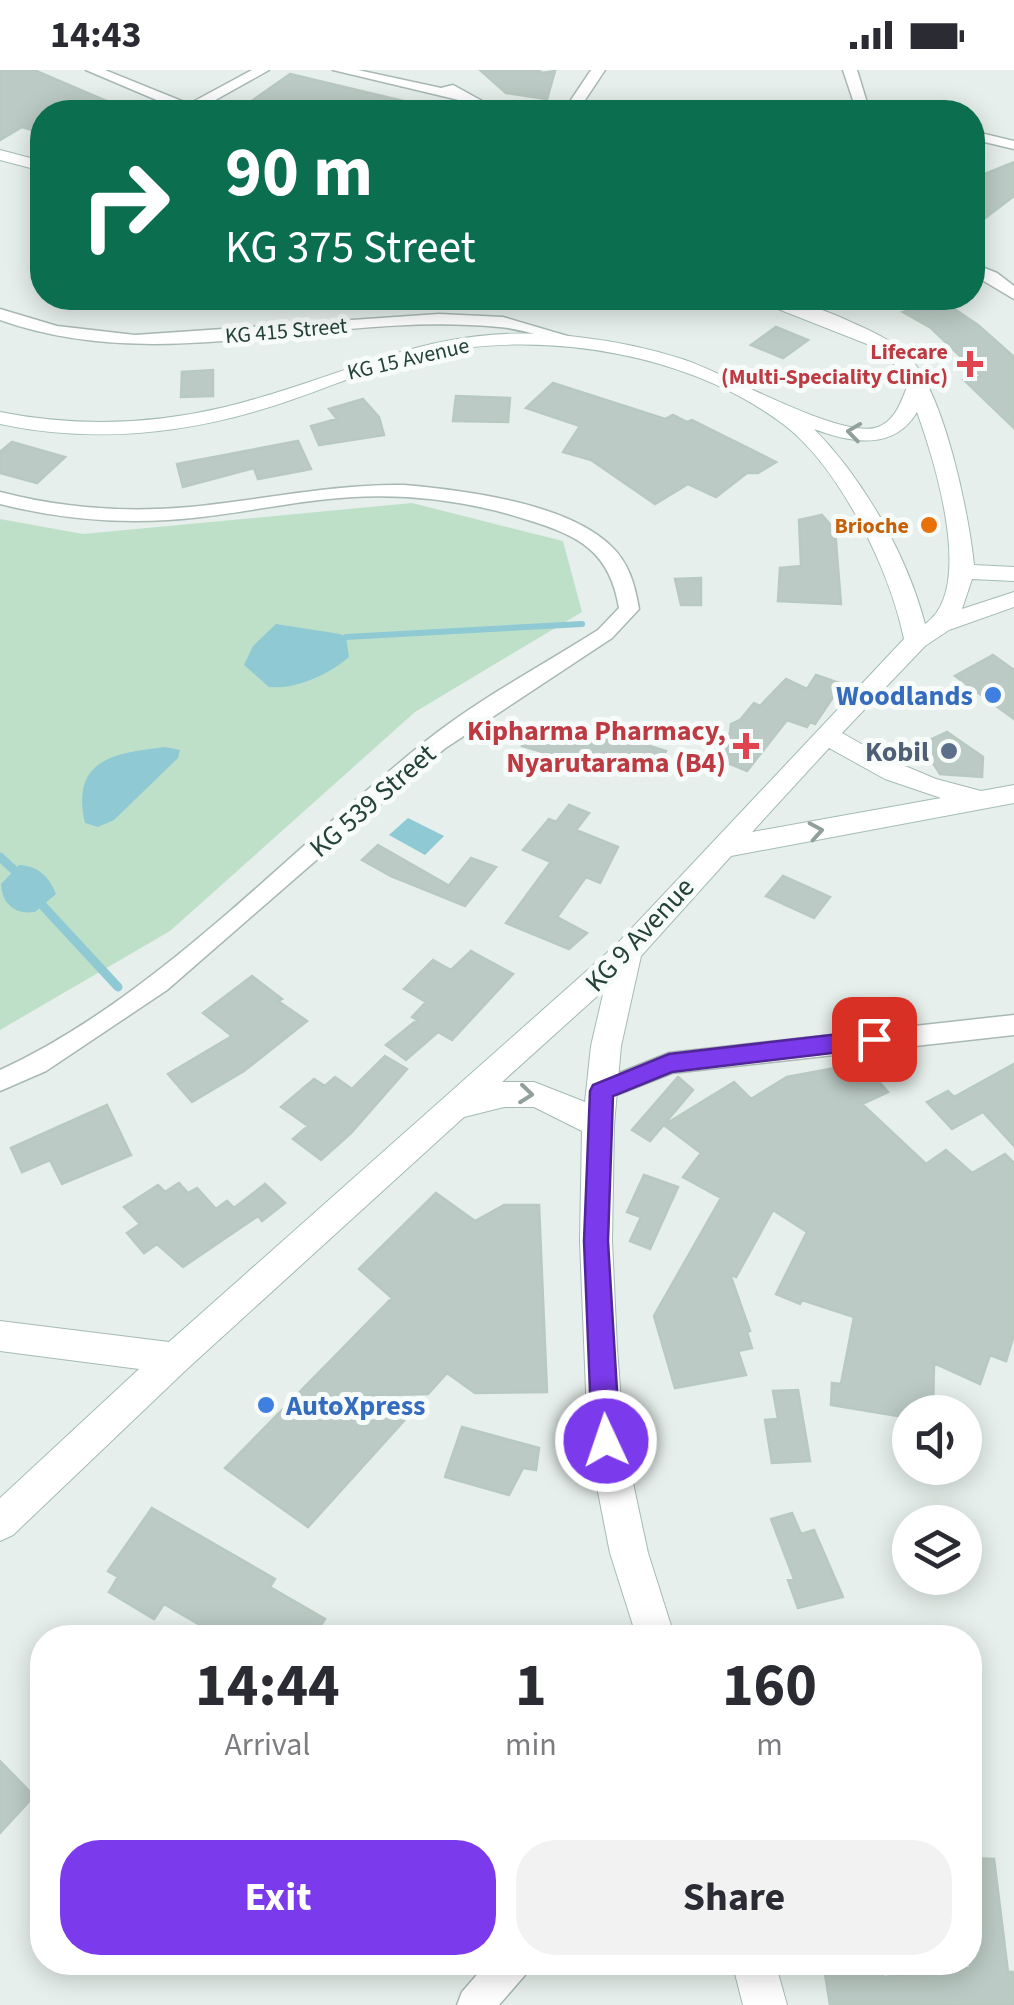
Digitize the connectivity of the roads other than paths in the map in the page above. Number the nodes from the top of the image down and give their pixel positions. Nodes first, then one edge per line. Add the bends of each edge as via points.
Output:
1 (93, 70) edge
2 (262, 70) edge
3 (340, 70) edge
4 (418, 70) edge
5 (574, 70) edge
6 (850, 70) edge
7 (594, 74) edge
8 (462, 97) junction
9 (168, 100) edge
10 (204, 100) edge
11 (469, 100) edge
12 (578, 100) edge
13 (859, 100) edge
14 (985, 138) edge
15 (1014, 145) edge
16 (0, 155) edge
17 (30, 163) edge
18 (985, 273) edge
19 (1014, 294) edge
20 (800, 310) edge
21 (0, 314) edge
22 (573, 340) junction
23 (918, 386) junction
24 (768, 404) junction
25 (0, 418) edge
26 (0, 498) edge
27 (963, 572) junction
28 (1014, 574) edge
29 (1014, 599) edge
30 (940, 625) junction
31 (916, 641) junction
32 (826, 736) junction
33 (1007, 795) edge
34 (720, 848) junction
35 (627, 952) junction
36 (564, 1012) junction
37 (1014, 1025) edge
38 (606, 1046) junction
39 (0, 1082) edge
40 (600, 1108) junction
41 (450, 1113) junction
42 (0, 1336) edge
43 (175, 1358) junction
44 (0, 1523) edge
45 (652, 1625) edge
46 (501, 1975) edge
47 (757, 1975) edge
48 (475, 2005) edge
49 (765, 2005) edge

1 - 9 street
2 - 10 street
3 - 8 street
4 - 8 street
5 - 7 street
6 - 13 street
7 - 12 street
8 - 11 street
14 - 15 street
16 - 17 main road
18 - 19 street
20 - 23 main road via 879,342
21 - 22 street, KG 415 Street via 68,335 115,340 439,319 503,322
22 - 24 main road, KG 15 Avenue via 708,374
22 - 25 main road, KG 15 Avenue via 430,348 264,402 160,424 72,430
23 -> 24 main road via 904,419 877,434 838,430
23 - 27 main road via 960,538
24 - 31 main road, KG 15 Avenue via 829,460 887,550
26 - 39 street, KG 539 Street via 143,516 356,491 417,490 494,502 579,531 606,548 626,581 629,610 583,650 436,744 158,983
27 - 28 main road
27 - 30 main road
29 - 30 main road, KG 9 Avenue
30 - 31 main road, KG 9 Avenue
31 - 32 main road, KG 9 Avenue
32 - 33 main road via 916,782 947,792
32 - 34 main road, KG 9 Avenue
34 -> 33 main road
34 - 35 main road, KG 9 Avenue
35 - 36 main road, KG 9 Avenue
35 - 38 main road
36 - 38 main road
36 - 41 main road, KG 9 Avenue
37 - 40 street via 669,1063
38 - 40 main road
41 -> 40 main road via 522,1090
40 - 45 main road via 596,1241 606,1441
41 - 43 main road, KG 9 Avenue
42 - 43 main road
43 - 44 main road, KG 9 Avenue
46 - 48 street
47 - 49 main road

